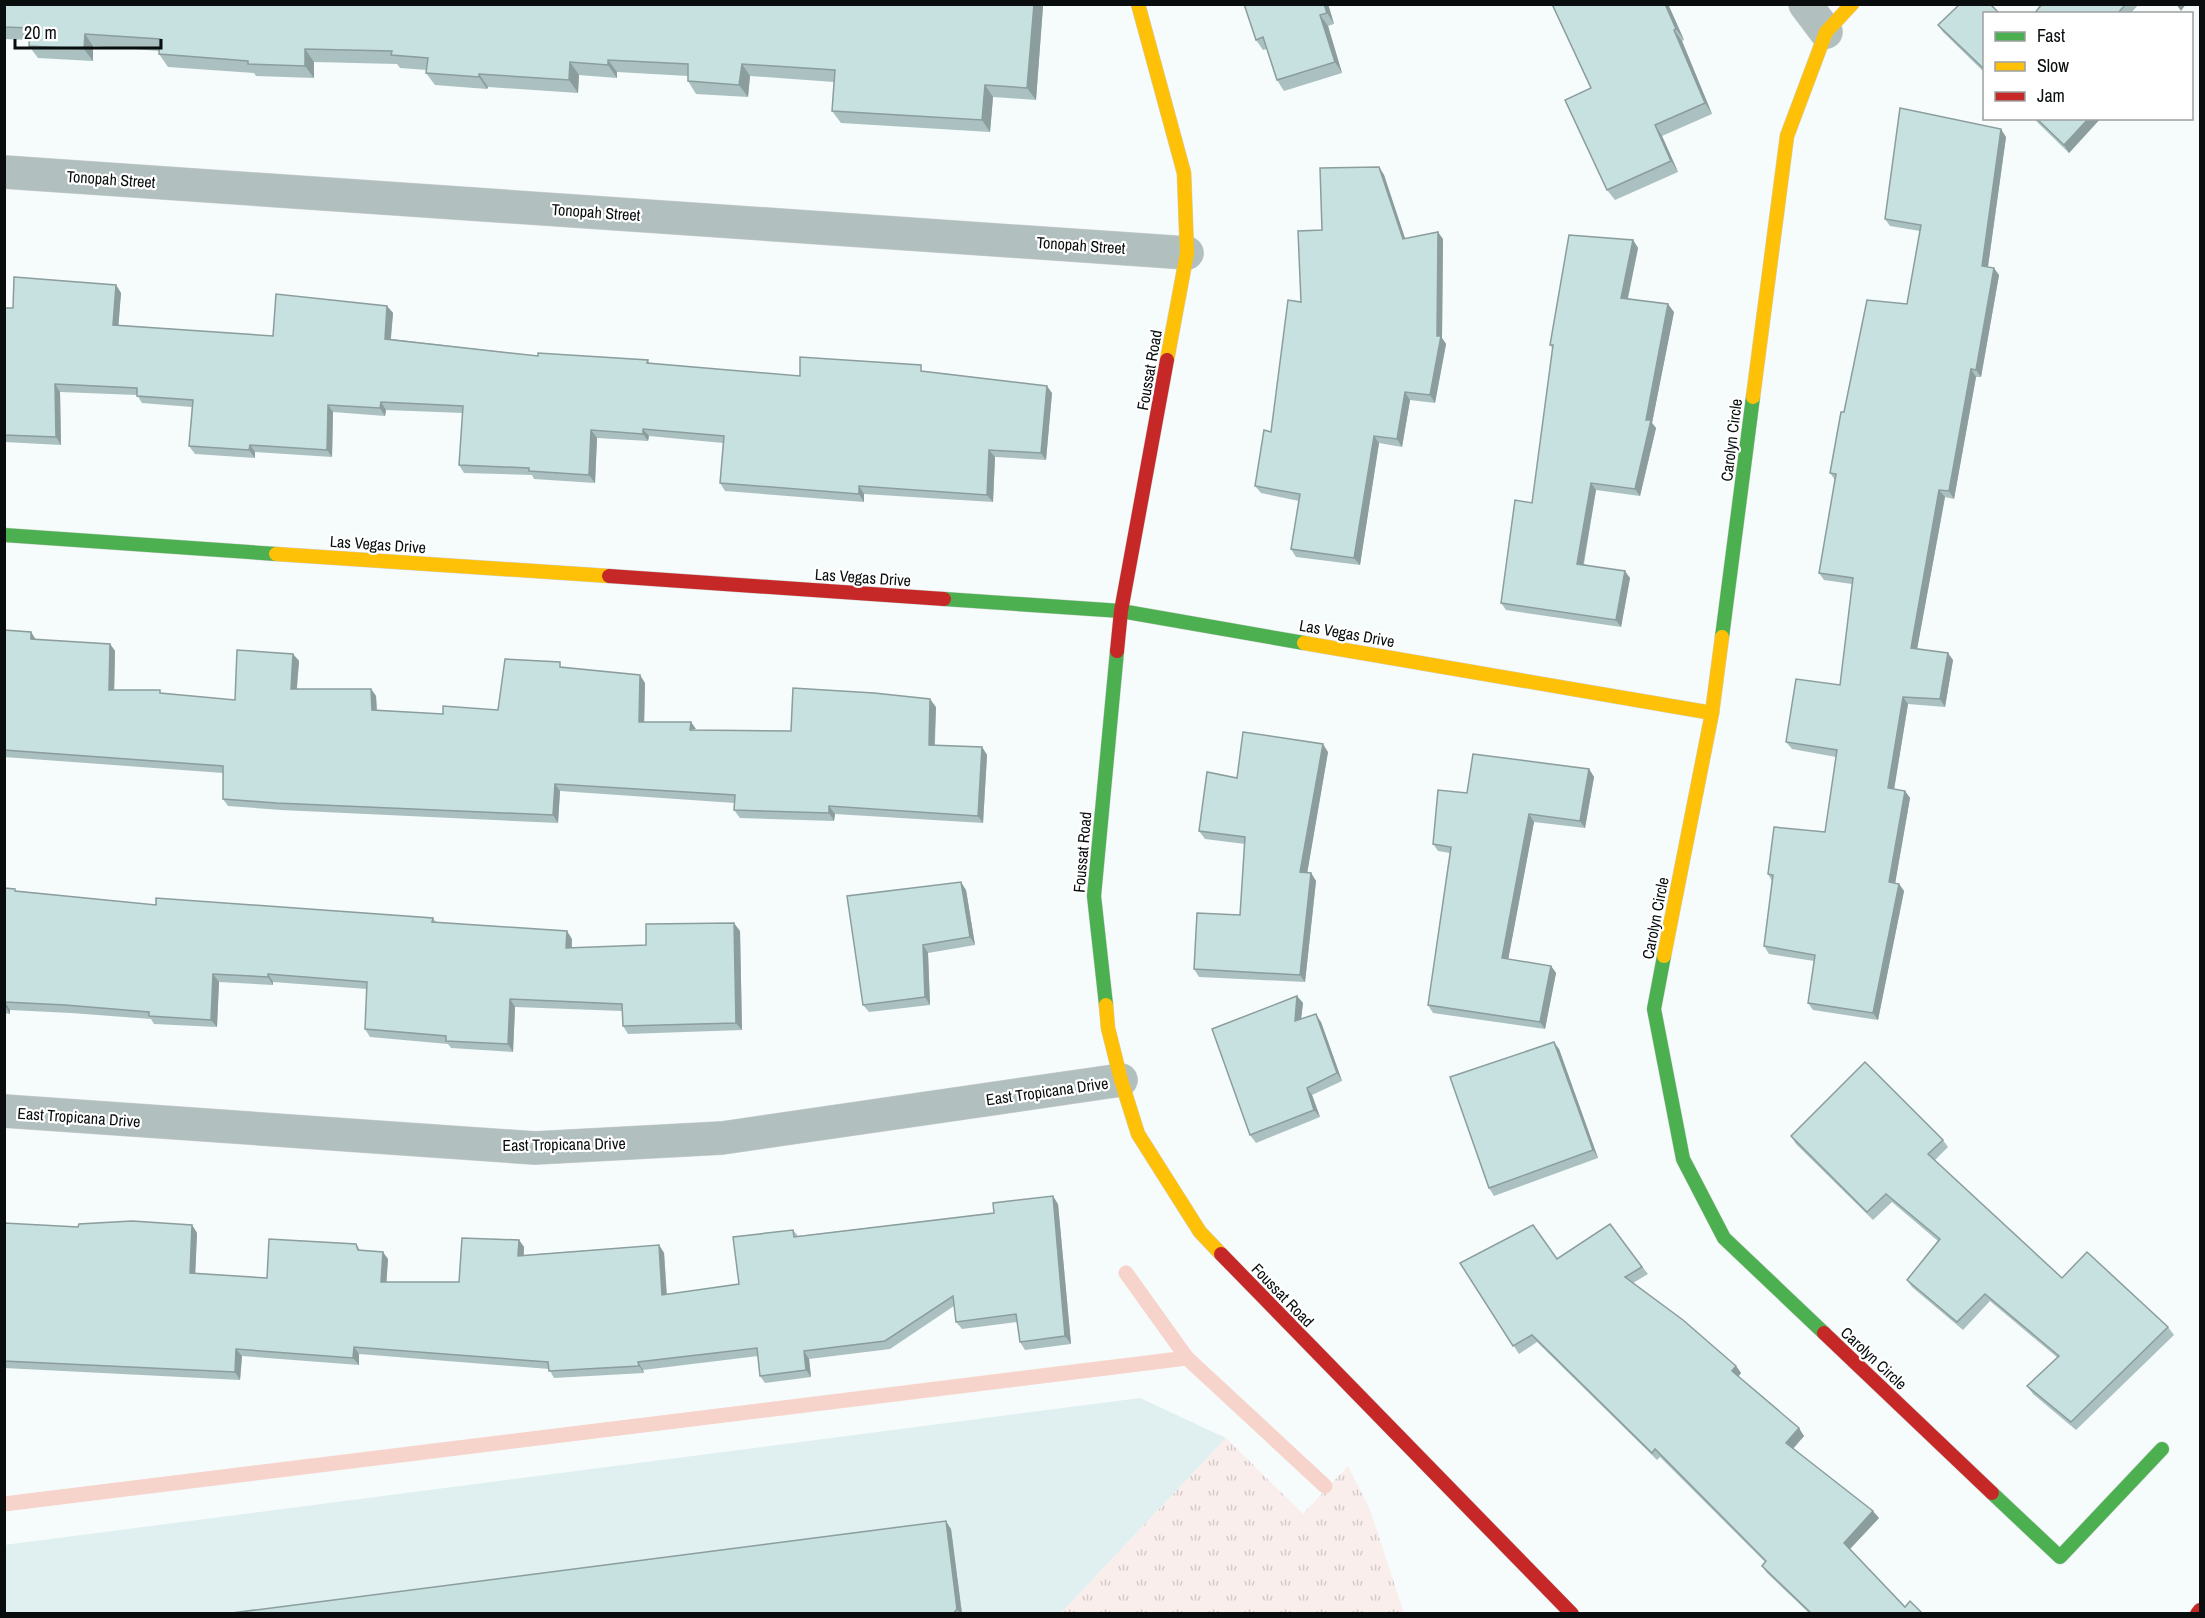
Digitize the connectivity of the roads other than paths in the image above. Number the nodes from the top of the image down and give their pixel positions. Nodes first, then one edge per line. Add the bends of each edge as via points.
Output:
1 (1138, 4) edge
2 (1805, 4) edge
3 (1852, 4) edge
4 (1826, 32) junction
5 (4, 172) edge
6 (1187, 253) junction
7 (4, 535) edge
8 (1121, 611) junction
9 (1712, 713) junction
10 (1121, 1080) junction
11 (4, 1111) edge
12 (2162, 1449) dead end
13 (2200, 1610) edge
14 (1572, 1614) edge
15 (2197, 1614) edge

1 - 6 street, Foussat Road via 1184,173
2 - 4 street
3 - 4 street, Carolyn Circle
4 - 9 street, Carolyn Circle via 1787,136
5 - 6 street, Tonopah Street
6 - 8 street, Foussat Road
7 - 8 street, Las Vegas Drive
8 - 9 street, Las Vegas Drive
8 - 10 street, Foussat Road via 1094,896 1108,1028
9 - 12 street, Carolyn Circle via 1654,1008 1683,1159 1724,1238 2060,1557
10 - 11 street, East Tropicana Drive via 722,1138 535,1148
10 - 14 street, Foussat Road via 1138,1134 1200,1232
13 - 15 street

